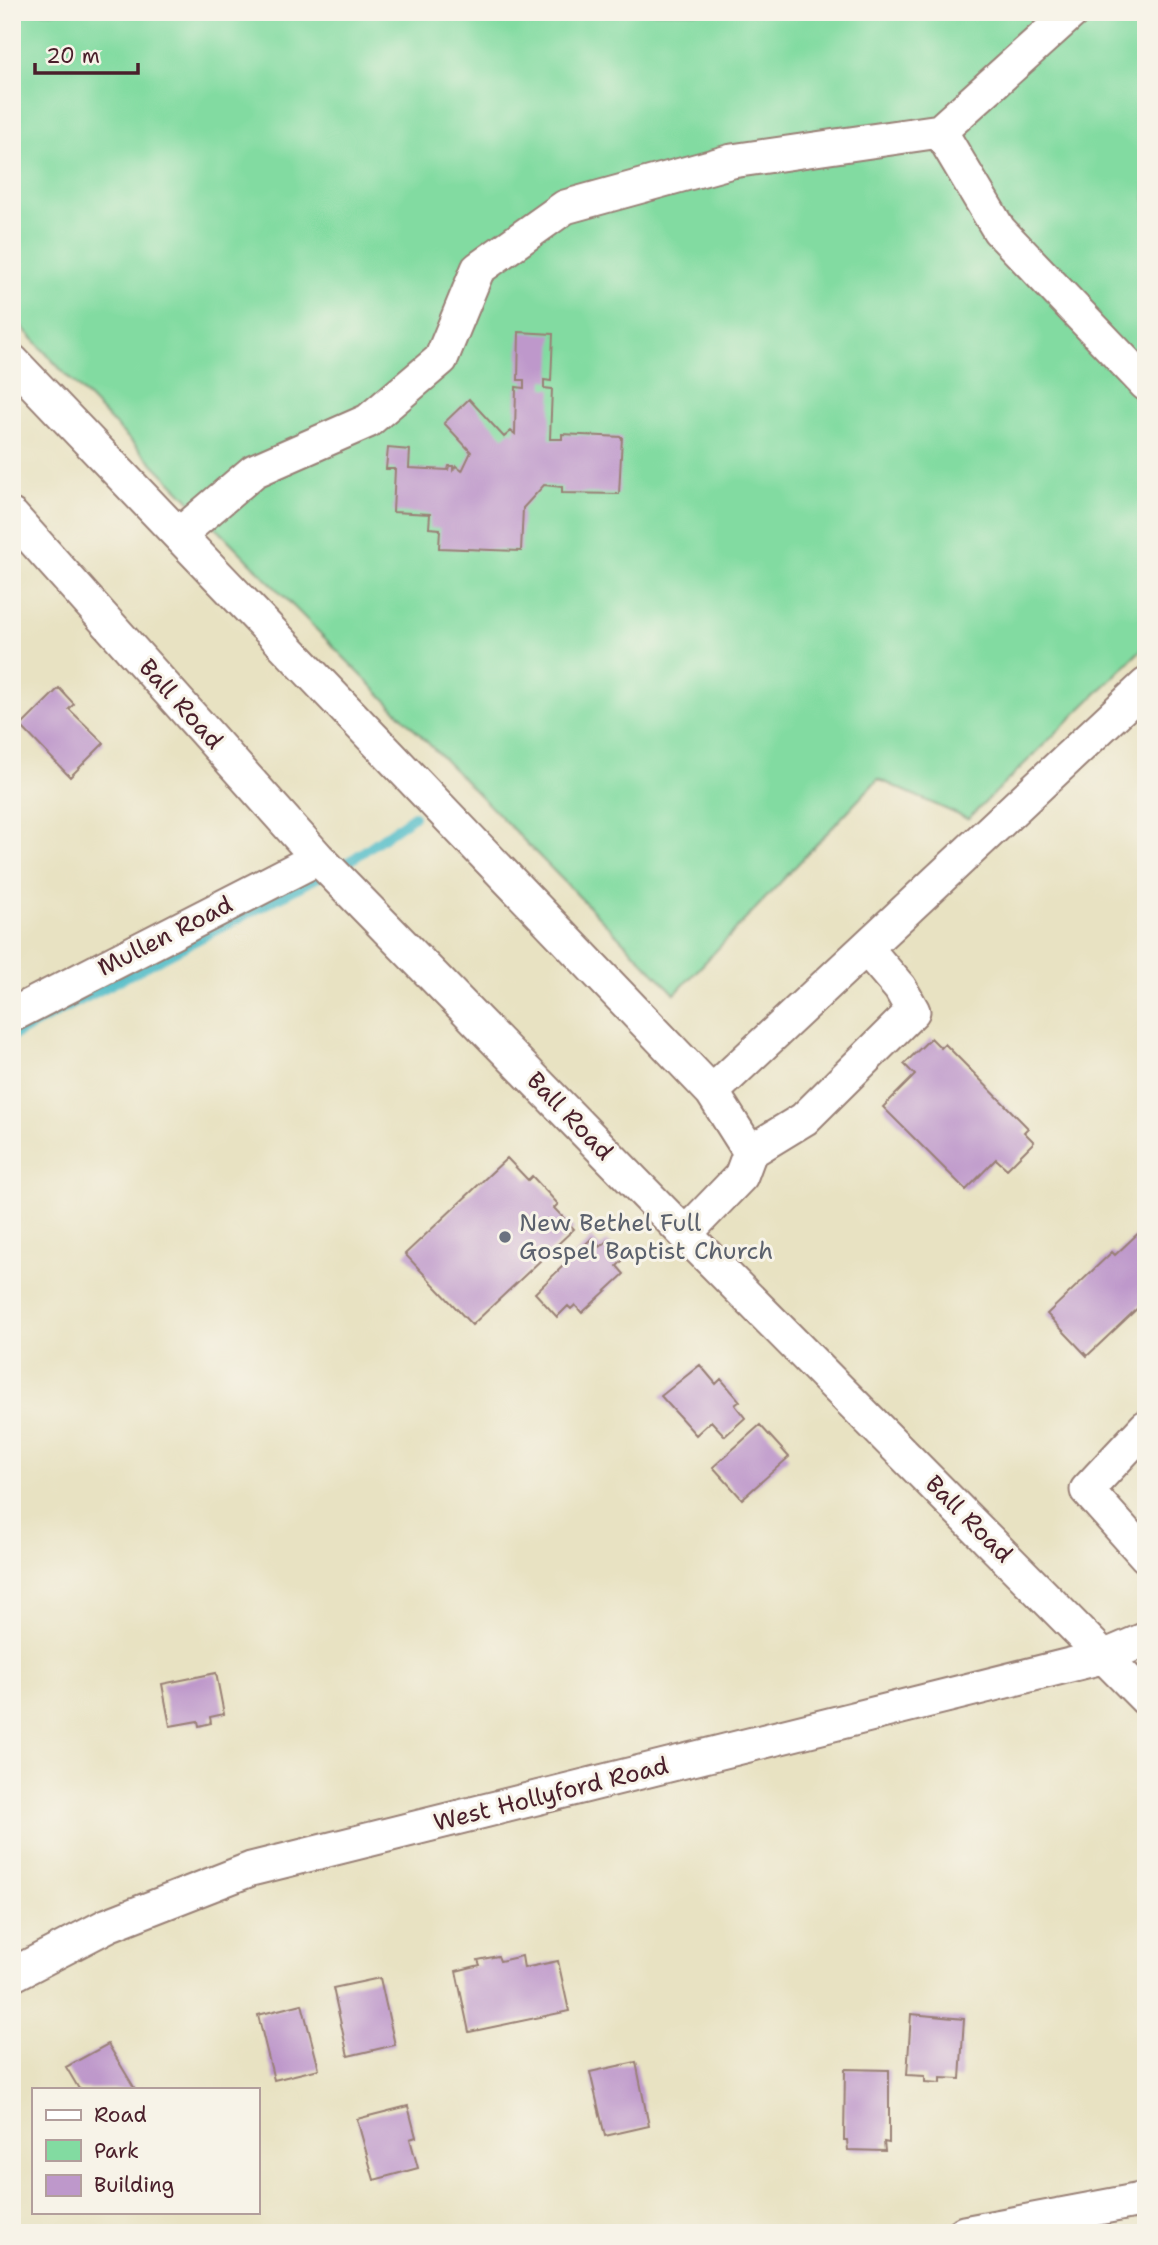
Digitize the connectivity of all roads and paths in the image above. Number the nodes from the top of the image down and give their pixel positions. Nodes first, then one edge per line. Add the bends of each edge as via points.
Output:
1 (1072, 12) edge
2 (940, 131) junction
3 (12, 361) edge
4 (1146, 384) edge
5 (12, 516) edge
6 (179, 535) junction
7 (1146, 685) edge
8 (318, 858) junction
9 (866, 948) junction
10 (12, 1015) edge
11 (712, 1092) junction
12 (750, 1152) junction
13 (685, 1234) junction
14 (1146, 1427) edge
15 (1146, 1556) edge
16 (1146, 1639) edge
17 (1106, 1656) junction
18 (1146, 1699) edge
19 (12, 1975) edge
20 (1146, 2199) edge
21 (964, 2233) edge

1 - 2 street
2 - 4 street via 999,230
2 - 6 street via 732,161 565,206 478,269 441,359 368,421 254,471
3 - 6 street
5 - 8 street, Ball Road
6 - 11 street
7 - 9 street
8 - 10 street, Mullen Road
8 - 13 street, Ball Road
9 - 11 street
9 - 12 street via 913,1011 804,1119
11 - 12 street
12 - 13 street via 741,1176
13 - 17 street, Ball Road
14 - 15 street via 1087,1490
16 - 17 street, West Hollyford Road
17 - 18 street, Ball Road
17 - 19 street, West Hollyford Road via 251,1869 108,1925
20 - 21 street

